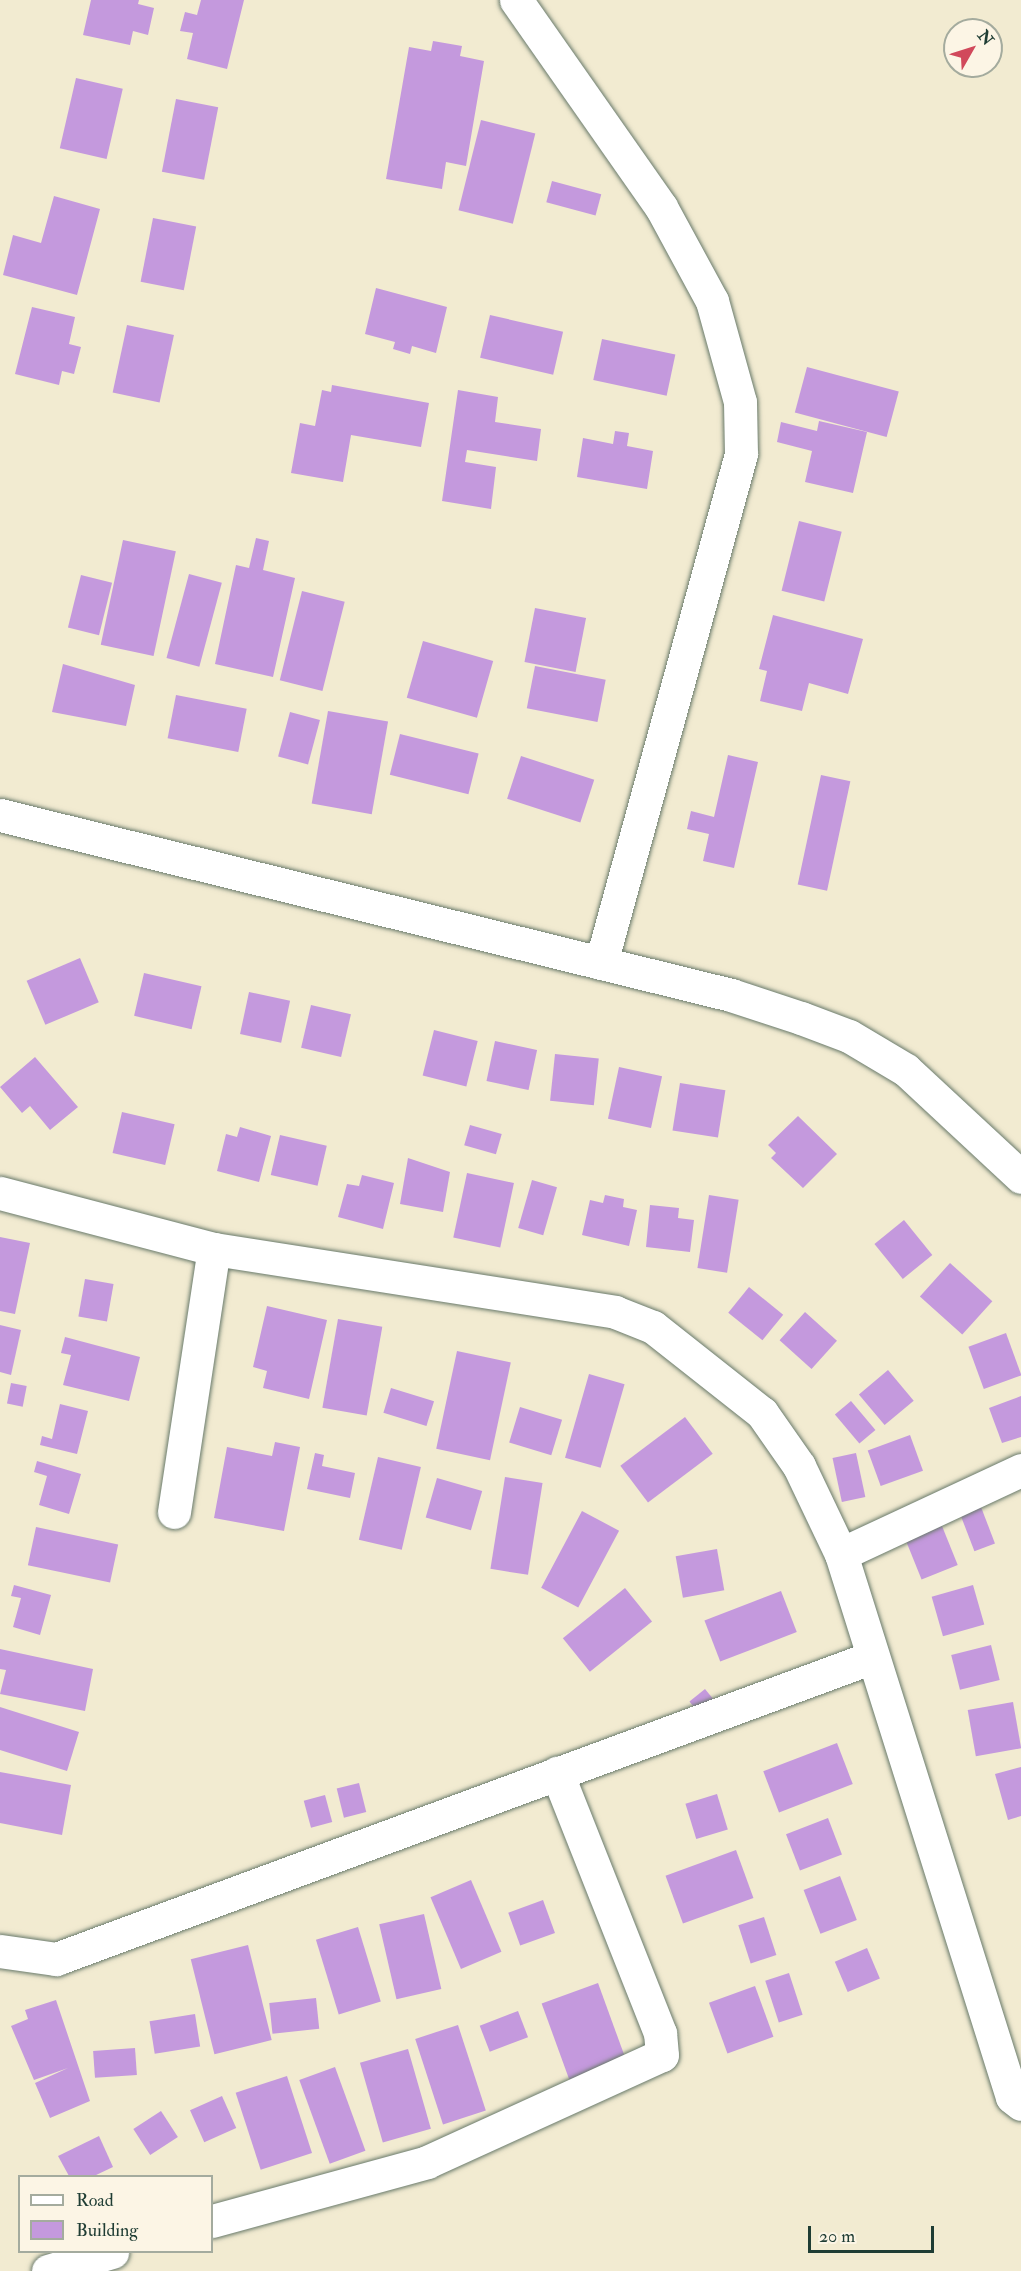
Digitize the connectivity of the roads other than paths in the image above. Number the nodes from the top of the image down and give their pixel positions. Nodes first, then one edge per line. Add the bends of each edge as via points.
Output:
1 (516, 0) edge
2 (0, 815) edge
3 (601, 963) junction
4 (1021, 1177) edge
5 (0, 1193) edge
6 (214, 1249) junction
7 (1021, 1470) edge
8 (174, 1512) dead end
9 (841, 1554) junction
10 (870, 1658) junction
11 (557, 1773) junction
12 (0, 1952) edge
13 (1021, 2104) edge
14 (213, 2221) edge
15 (109, 2253) edge
16 (48, 2271) edge

1 - 3 street via 661,207 712,301 740,402 741,454
2 - 3 street
3 - 4 street via 731,995 849,1036 906,1070
5 - 6 street
6 - 8 street
6 - 9 street via 615,1312 653,1327 762,1413 798,1466
7 - 9 street
9 - 10 street
10 - 11 street
10 - 13 street via 1012,2097
11 - 12 street via 56,1959
11 - 14 street via 660,2033 662,2055 427,2162
15 - 16 street

